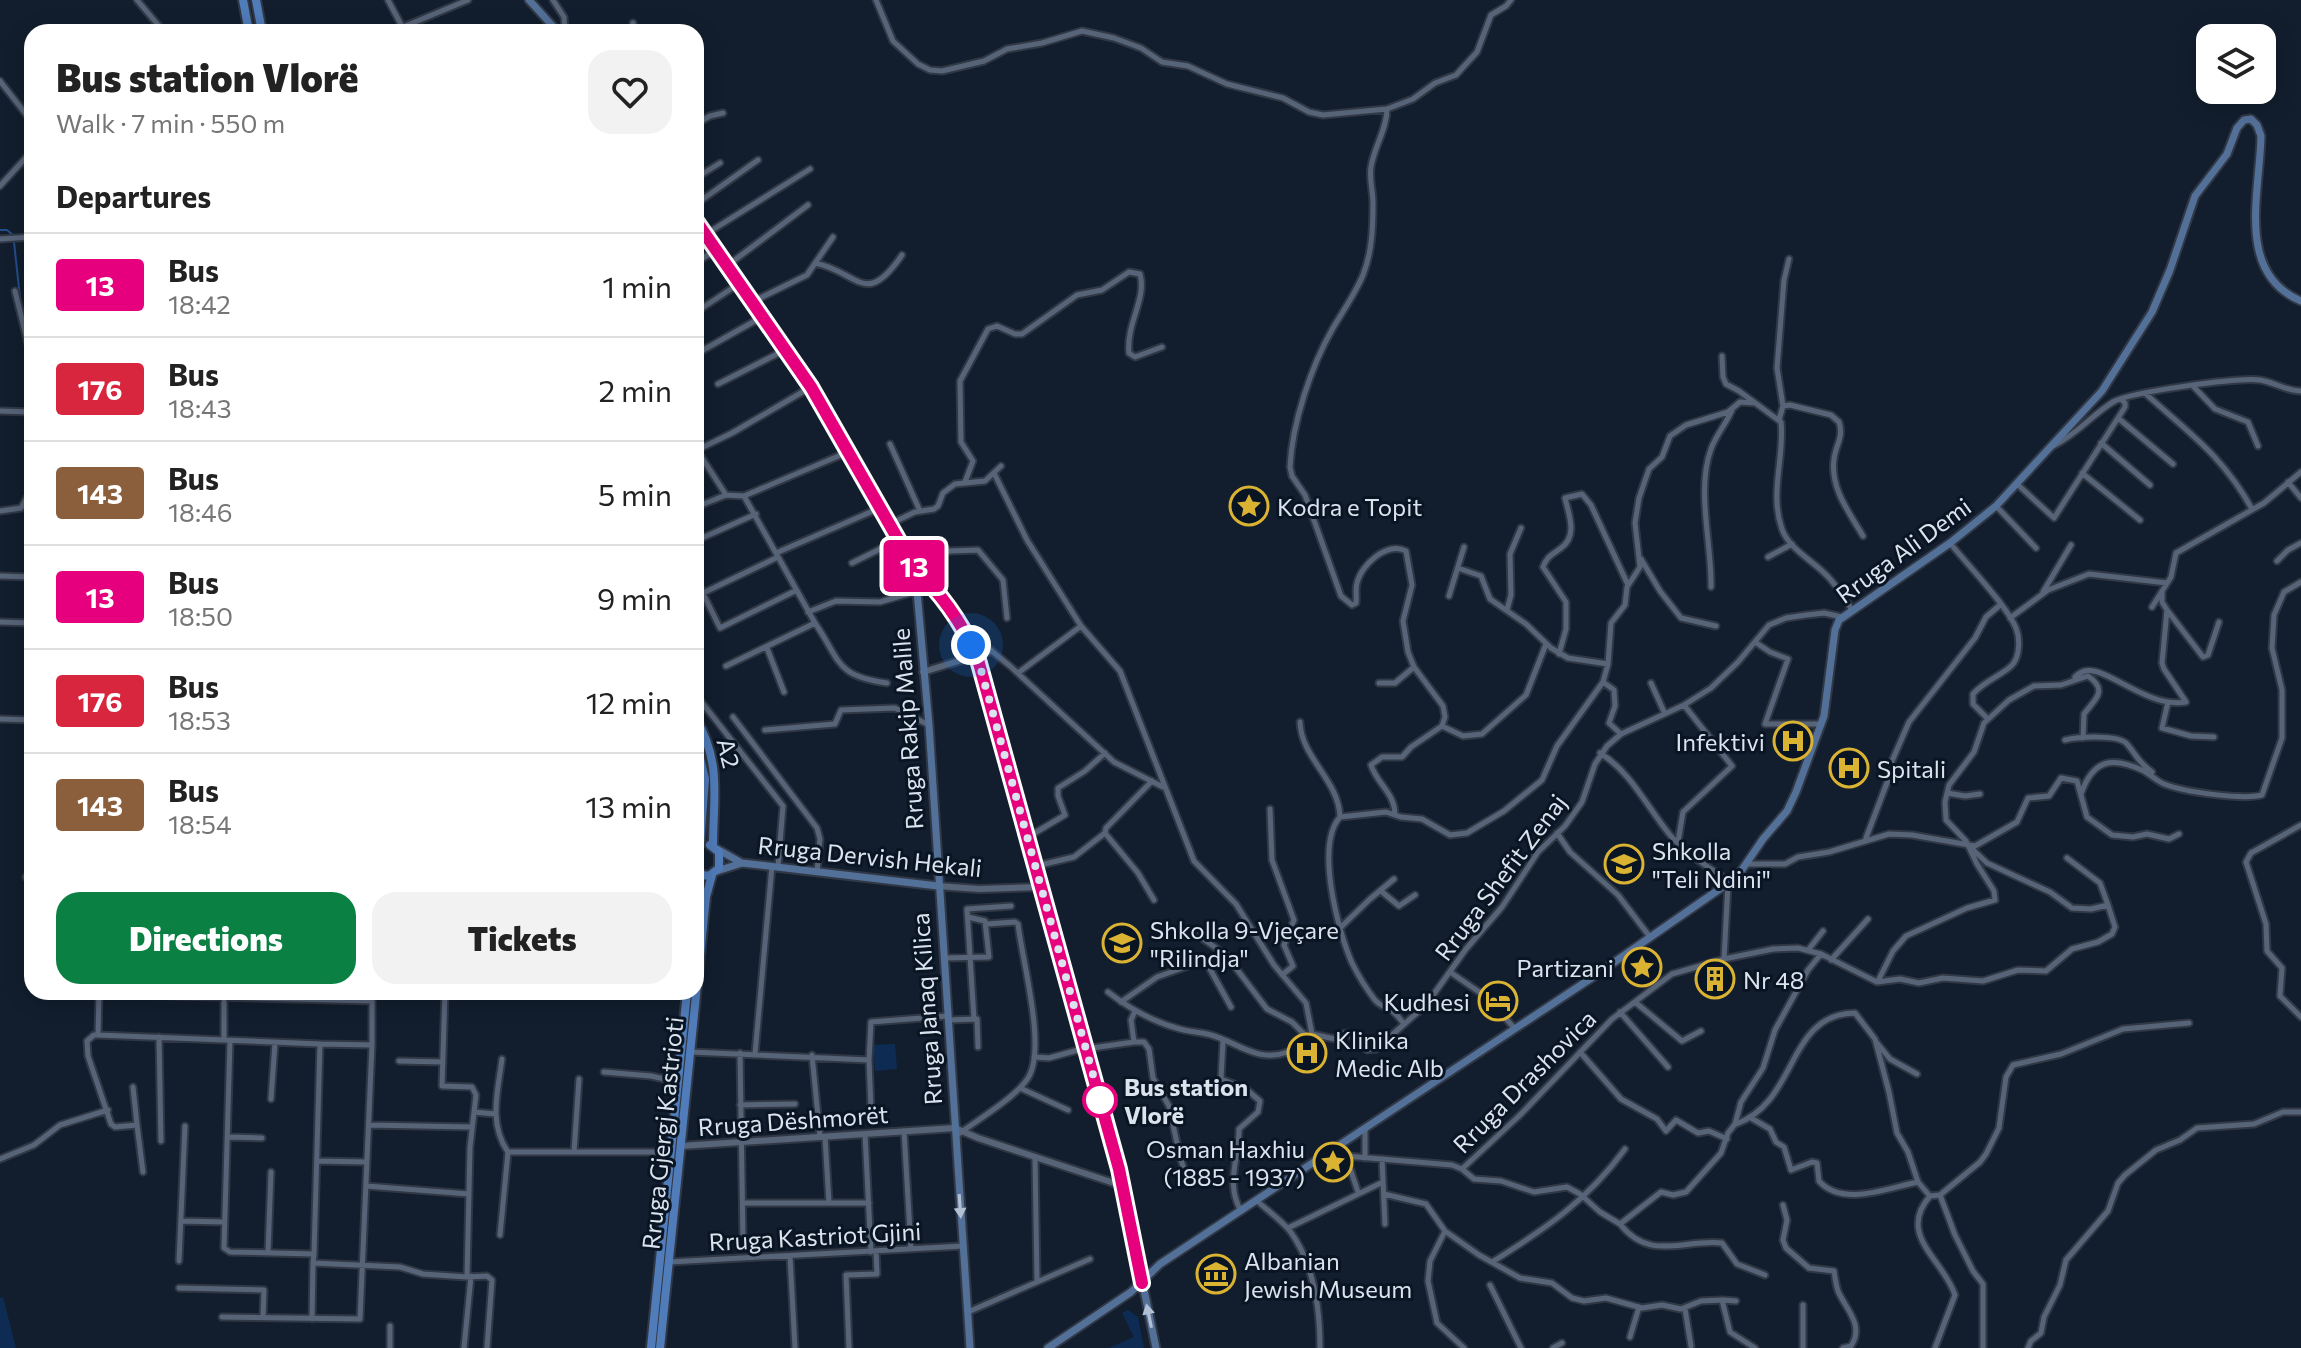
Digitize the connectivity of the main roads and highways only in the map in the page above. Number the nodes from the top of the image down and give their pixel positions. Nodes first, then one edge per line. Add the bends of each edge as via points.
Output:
1 (243, 0) edge
2 (256, 0) edge
3 (529, 0) edge
4 (248, 24) edge
5 (260, 24) edge
6 (551, 24) edge
7 (704, 232) edge
8 (2301, 301) edge
9 (915, 569) junction
10 (704, 734) edge
11 (704, 846) edge
12 (715, 848) junction
13 (742, 863) junction
14 (714, 873) junction
15 (704, 875) edge
16 (938, 886) junction
17 (704, 918) edge
18 (686, 1000) edge
19 (696, 1000) edge
20 (1142, 1283) junction
21 (651, 1348) edge
22 (660, 1348) edge
23 (970, 1348) edge
24 (1048, 1348) edge
25 (1156, 1348) edge

1 - 4 main road
2 - 5 main road
3 - 6 main road
7 - 9 main road via 811,387
8 - 20 main road, Rruga Ali Demi via 2268,276 2260,260 2256,235 2261,136 2251,119 2244,120 2227,154 2195,196 2152,312 2102,391 1996,506 1842,617 1835,630 1822,724 1791,803 1730,883 1160,1264
9 - 16 main road, Rruga Rakip Malile
9 - 20 main road via 977,656 1123,1186
10 - 12 main road, A2 via 715,767
11 - 12 main road
12 - 13 main road, Rruga Dervish Hekali
12 - 14 main road, A2 via 721,860
13 - 14 main road, Rruga Dervish Hekali
13 - 16 main road, Rruga Dervish Hekali
14 - 15 main road
14 - 17 main road, Rruga Gjergj Kastrioti
16 -> 23 main road, Rruga Janaq Kilica
18 - 21 main road, Rruga Gjergj Kastrioti
19 - 22 main road, Rruga Gjergj Kastrioti
20 - 24 main road, Rruga Ali Demi
25 -> 20 main road

